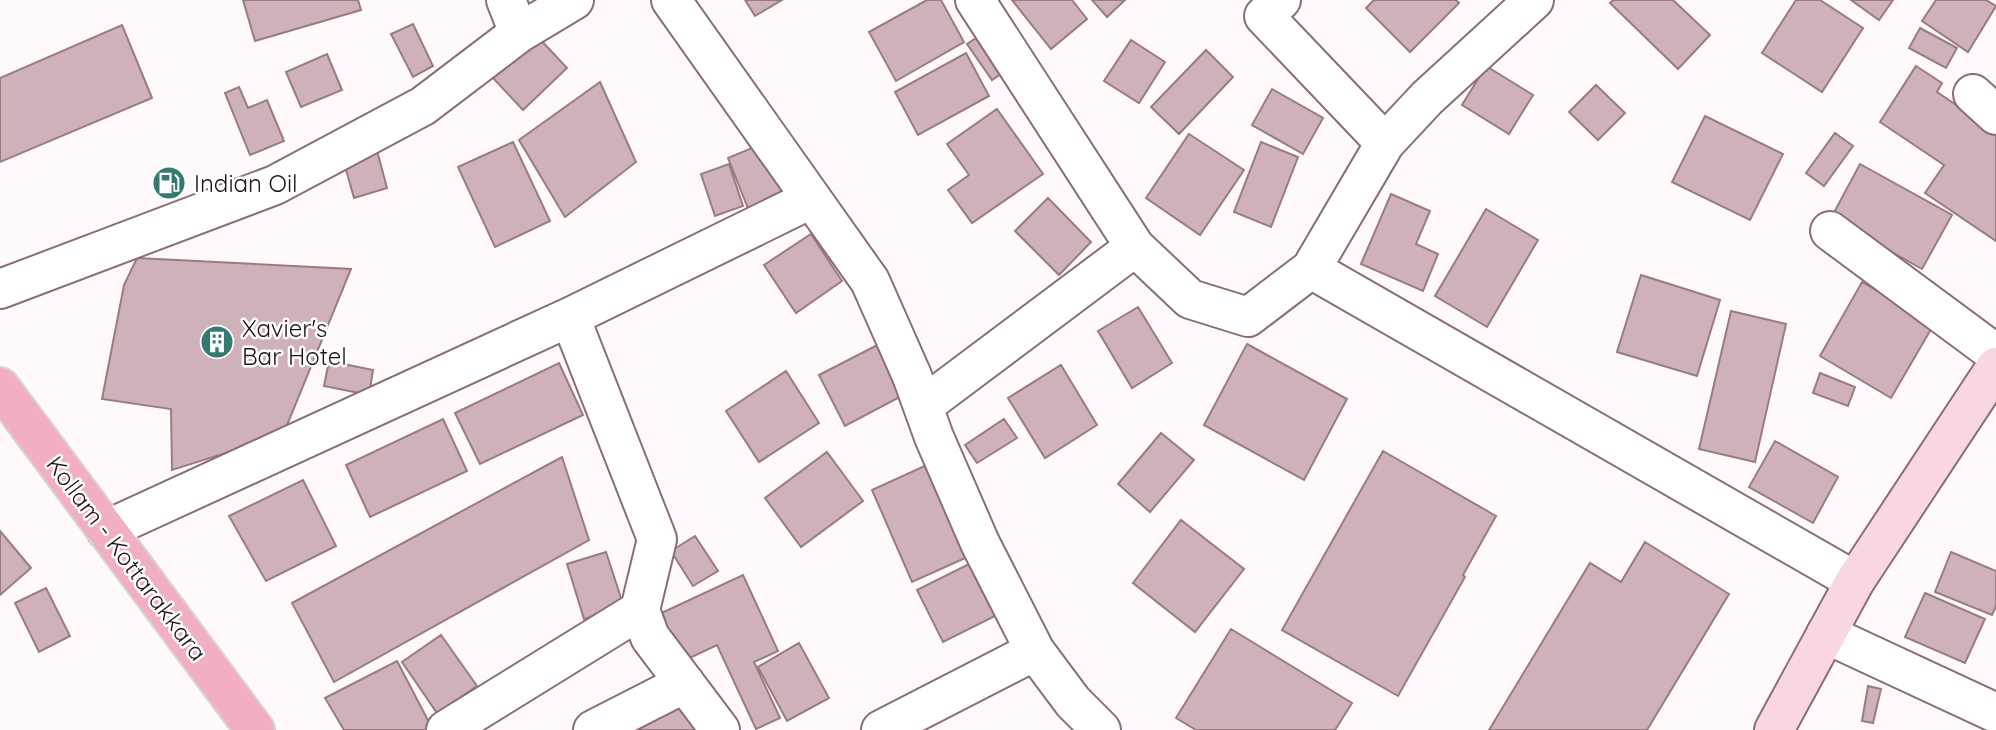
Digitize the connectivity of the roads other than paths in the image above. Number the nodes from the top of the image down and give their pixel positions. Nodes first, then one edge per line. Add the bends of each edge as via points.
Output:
1 (573, 0) edge
2 (671, 0) edge
3 (975, 0) edge
4 (1281, 0) edge
5 (1534, 0) edge
6 (512, 17) edge
7 (1385, 144) junction
8 (811, 199) junction
9 (1830, 231) dead end
10 (1135, 247) junction
11 (1311, 269) junction
12 (0, 289) edge
13 (570, 317) junction
14 (1996, 354) edge
15 (1996, 367) edge
16 (0, 387) edge
17 (923, 405) junction
18 (106, 530) junction
19 (1855, 581) junction
20 (640, 610) junction
21 (1826, 634) junction
22 (1035, 651) junction
23 (685, 683) junction
24 (1996, 713) edge
25 (255, 730) edge
26 (446, 730) edge
27 (593, 730) edge
28 (720, 730) edge
29 (881, 730) edge
30 (1101, 730) edge
31 (1774, 730) edge

1 - 6 street
2 - 8 street
3 - 10 street
4 - 7 street via 1264,16
5 - 7 street via 1427,98
6 - 12 street via 423,106 275,185
7 - 11 street
8 - 13 street
8 - 17 street via 870,281
9 - 14 street
10 - 11 street via 1191,299 1248,317
10 - 17 street
11 - 19 street
13 - 18 street
13 - 20 street via 657,539
15 - 19 street
16 - 18 main road, Kollam - Kottarakkara
17 - 22 street via 980,543
18 - 25 main road, Kollam - Kottarakkara
19 - 21 street
20 - 23 street via 650,638
20 - 26 street
21 - 24 street
21 - 31 street
22 - 29 street
22 - 30 street via 1073,702
23 - 27 street
23 - 28 street

